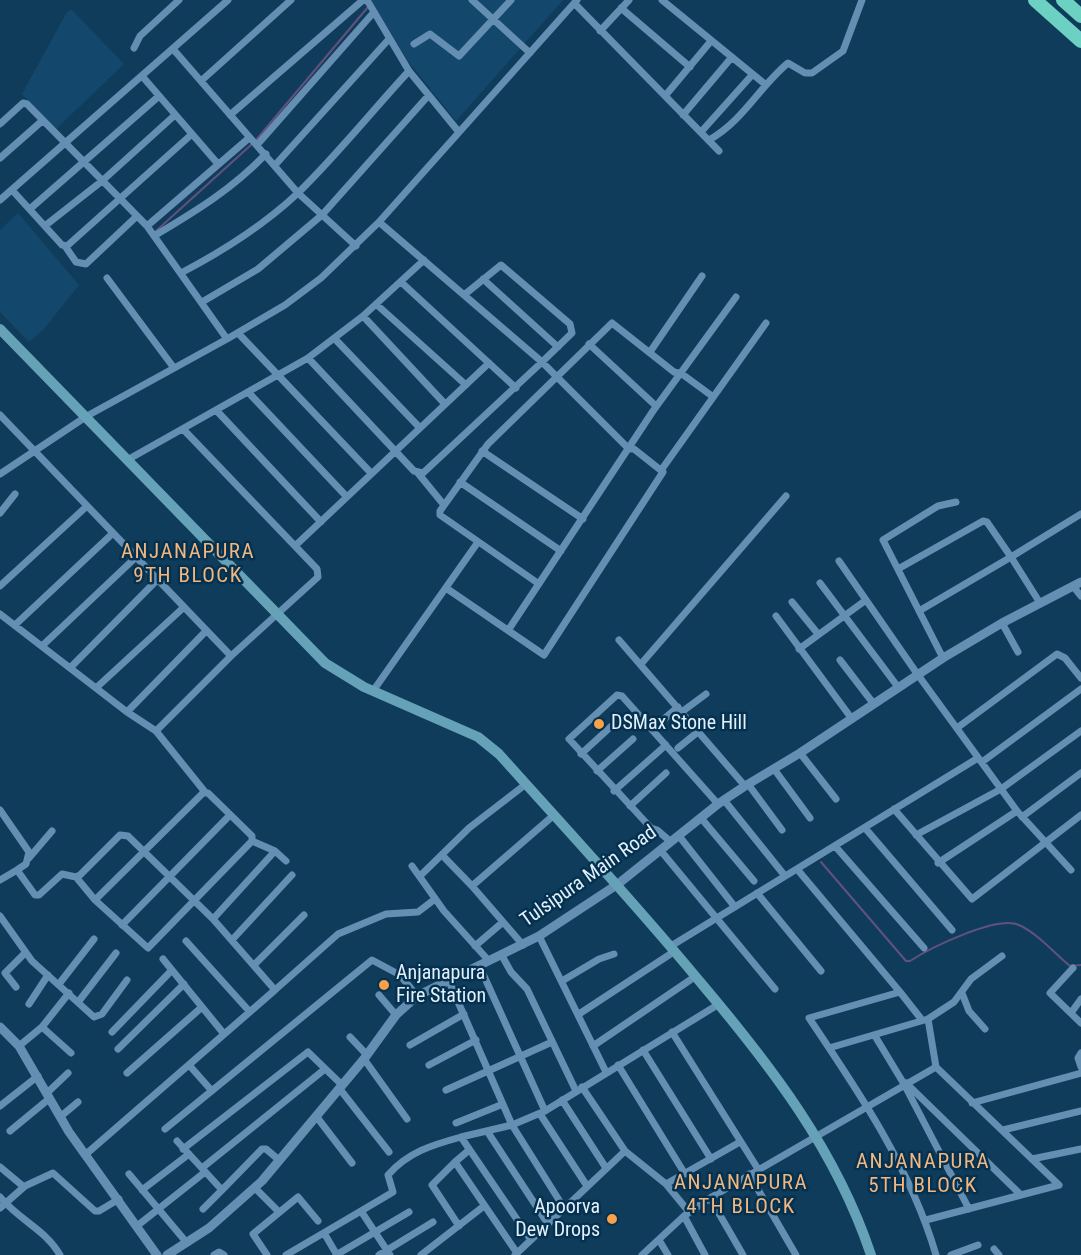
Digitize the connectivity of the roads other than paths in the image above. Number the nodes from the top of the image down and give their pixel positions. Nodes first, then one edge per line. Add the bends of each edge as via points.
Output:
1 (179, 0) edge
2 (228, 0) edge
3 (291, 0) edge
4 (365, 0) edge
5 (472, 0) edge
6 (510, 0) edge
7 (629, 0) edge
8 (662, 0) edge
9 (862, 0) edge
10 (1035, 0) edge
11 (1063, 0) edge
12 (576, 2) edge
13 (621, 8) junction
14 (374, 12) junction
15 (1081, 16) edge
16 (494, 20) junction
17 (600, 31) junction
18 (389, 39) junction
19 (711, 41) junction
20 (1081, 41) edge
21 (414, 44) dead end
22 (134, 48) dead end
23 (173, 49) junction
24 (531, 53) junction
25 (732, 57) junction
26 (690, 66) junction
27 (409, 71) junction
28 (752, 75) junction
29 (142, 76) junction
30 (201, 81) junction
31 (766, 85) junction
32 (159, 96) junction
33 (428, 96) junction
34 (665, 96) junction
35 (175, 115) junction
36 (230, 115) junction
37 (683, 115) junction
38 (42, 121) junction
39 (0, 124) edge
40 (458, 131) junction
41 (700, 132) junction
42 (192, 134) junction
43 (249, 138) junction
44 (709, 140) junction
45 (64, 144) junction
46 (257, 145) junction
47 (719, 151) dead end
48 (266, 154) junction
49 (0, 158) edge
50 (83, 162) junction
51 (276, 164) junction
52 (218, 165) junction
53 (102, 181) junction
54 (12, 190) junction
55 (298, 193) junction
56 (118, 199) junction
57 (0, 200) edge
58 (31, 208) junction
59 (322, 215) junction
60 (136, 216) junction
61 (379, 222) junction
62 (46, 225) junction
63 (147, 226) junction
64 (154, 236) junction
65 (65, 246) junction
66 (356, 246) junction
67 (424, 260) junction
68 (181, 273) junction
69 (702, 276) dead end
70 (107, 278) dead end
71 (483, 279) junction
72 (401, 282) junction
73 (465, 295) junction
74 (736, 297) dead end
75 (202, 302) junction
76 (376, 304) junction
77 (363, 316) junction
78 (766, 323) dead end
79 (0, 329) edge
80 (238, 333) junction
81 (227, 339) junction
82 (335, 339) junction
83 (589, 344) junction
84 (558, 347) junction
85 (650, 352) junction
86 (308, 358) junction
87 (542, 362) junction
88 (489, 363) junction
89 (174, 368) junction
90 (682, 374) junction
91 (278, 376) junction
92 (555, 377) junction
93 (466, 386) junction
94 (516, 388) junction
95 (248, 392) junction
96 (712, 396) junction
97 (445, 404) junction
98 (656, 406) junction
99 (216, 410) junction
100 (0, 415) edge
101 (87, 416) junction
102 (420, 428) junction
103 (183, 429) junction
104 (35, 449) junction
105 (629, 449) junction
106 (395, 451) junction
107 (482, 451) junction
108 (129, 459) junction
109 (662, 469) junction
110 (417, 472) junction
111 (371, 473) junction
112 (0, 474) edge
113 (460, 482) junction
114 (15, 494) dead end
115 (786, 496) dead end
116 (347, 497) junction
117 (956, 501) dead end
118 (444, 505) junction
119 (87, 506) junction
120 (0, 513) edge
121 (1081, 514) edge
122 (583, 519) junction
123 (321, 522) junction
124 (112, 534) junction
125 (478, 542) junction
126 (296, 545) junction
127 (561, 551) junction
128 (1011, 557) junction
129 (135, 558) junction
130 (839, 561) dead end
131 (898, 569) junction
132 (157, 580) junction
133 (820, 583) dead end
134 (539, 584) junction
135 (1077, 584) edge
136 (0, 586) edge
137 (446, 588) junction
138 (1081, 596) edge
139 (866, 600) junction
140 (792, 602) dead end
141 (1040, 603) junction
142 (183, 608) junction
143 (919, 611) junction
144 (0, 614) edge
145 (843, 615) junction
146 (277, 616) junction
147 (776, 616) dead end
148 (1002, 622) junction
149 (15, 625) junction
150 (509, 629) junction
151 (206, 632) junction
152 (818, 634) junction
153 (619, 640) dead end
154 (42, 646) junction
155 (800, 649) junction
156 (1018, 652) dead end
157 (231, 656) junction
158 (943, 658) junction
159 (840, 660) dead end
160 (641, 664) junction
161 (70, 668) junction
162 (918, 675) junction
163 (1081, 678) edge
164 (898, 687) junction
165 (96, 688) junction
166 (1081, 689) edge
167 (373, 691) junction
168 (706, 694) dead end
169 (873, 704) junction
170 (680, 709) junction
171 (127, 712) junction
172 (852, 719) junction
173 (617, 721) dead end
174 (657, 725) dead end
175 (957, 728) junction
176 (699, 730) junction
177 (156, 731) junction
178 (1081, 731) edge
179 (633, 739) dead end
180 (666, 745) junction
181 (678, 748) dead end
182 (800, 753) junction
183 (581, 754) junction
184 (980, 760) junction
185 (774, 769) junction
186 (597, 771) junction
187 (666, 773) dead end
188 (1081, 773) edge
189 (526, 784) junction
190 (747, 785) junction
191 (1001, 789) junction
192 (614, 790) junction
193 (205, 792) junction
194 (836, 799) dead end
195 (721, 802) junction
196 (630, 806) junction
197 (0, 810) edge
198 (894, 810) junction
199 (1020, 814) junction
200 (554, 815) junction
201 (1081, 815) edge
202 (229, 816) junction
203 (701, 818) junction
204 (810, 818) dead end
205 (865, 828) junction
206 (782, 830) dead end
207 (52, 831) dead end
208 (915, 835) junction
209 (679, 836) junction
210 (252, 841) junction
211 (671, 842) junction
212 (1043, 843) junction
213 (835, 846) junction
214 (144, 851) junction
215 (275, 851) junction
216 (661, 851) junction
217 (442, 855) junction
218 (29, 858) junction
219 (286, 861) dead end
220 (938, 863) junction
221 (412, 866) dead end
222 (797, 869) junction
223 (17, 870) junction
224 (1071, 870) dead end
225 (292, 875) dead end
226 (170, 876) junction
227 (420, 876) junction
228 (785, 876) junction
229 (76, 877) junction
230 (0, 880) edge
231 (754, 881) dead end
232 (618, 884) junction
233 (472, 886) junction
234 (758, 893) junction
235 (435, 899) junction
236 (95, 900) junction
237 (194, 900) junction
238 (735, 907) junction
239 (304, 915) dead end
240 (0, 916) edge
241 (717, 918) junction
242 (213, 920) junction
243 (503, 922) junction
244 (122, 926) junction
245 (952, 930) dead end
246 (539, 936) junction
247 (94, 939) dead end
248 (232, 940) junction
249 (186, 941) dead end
250 (523, 945) junction
251 (475, 946) junction
252 (924, 948) dead end
253 (673, 949) junction
254 (25, 953) junction
255 (116, 953) dead end
256 (501, 954) junction
257 (614, 954) dead end
258 (1002, 956) dead end
259 (163, 959) dead end
260 (489, 961) junction
261 (254, 965) junction
262 (479, 965) junction
263 (1073, 968) dead end
264 (172, 970) junction
265 (821, 971) dead end
266 (48, 975) junction
267 (696, 976) junction
268 (448, 979) junction
269 (127, 980) dead end
270 (562, 981) junction
271 (59, 984) junction
272 (184, 984) junction
273 (16, 987) dead end
274 (775, 989) dead end
275 (275, 990) junction
276 (900, 992) junction
277 (69, 993) junction
278 (962, 993) junction
279 (379, 995) dead end
280 (417, 996) junction
281 (1081, 999) edge
282 (79, 1001) junction
283 (29, 1004) dead end
284 (719, 1004) junction
285 (202, 1007) junction
286 (250, 1012) junction
287 (1071, 1013) junction
288 (464, 1014) junction
289 (579, 1014) junction
290 (396, 1015) junction
291 (925, 1019) junction
292 (1081, 1023) edge
293 (0, 1027) edge
294 (42, 1027) junction
295 (985, 1029) dead end
296 (112, 1032) dead end
297 (672, 1032) junction
298 (224, 1034) junction
299 (875, 1036) junction
300 (350, 1037) dead end
301 (476, 1040) junction
302 (552, 1042) junction
303 (410, 1045) dead end
304 (19, 1046) junction
305 (593, 1046) junction
306 (829, 1048) junction
307 (118, 1049) dead end
308 (643, 1050) junction
309 (71, 1053) dead end
310 (1081, 1053) edge
311 (365, 1057) junction
312 (521, 1057) junction
313 (189, 1065) junction
314 (429, 1065) dead end
315 (618, 1065) junction
316 (936, 1066) junction
317 (1081, 1067) edge
318 (325, 1069) junction
319 (489, 1071) junction
320 (606, 1072) junction
321 (68, 1073) dead end
322 (127, 1073) dead end
323 (1081, 1073) edge
324 (38, 1076) junction
325 (905, 1084) junction
326 (340, 1087) junction
327 (579, 1089) junction
328 (446, 1090) dead end
329 (212, 1091) junction
330 (48, 1096) junction
331 (562, 1100) junction
332 (78, 1102) dead end
333 (972, 1103) junction
334 (503, 1104) junction
335 (867, 1105) junction
336 (0, 1106) edge
337 (1081, 1111) edge
338 (542, 1113) junction
339 (315, 1116) junction
340 (60, 1117) junction
341 (407, 1119) dead end
342 (456, 1123) dead end
343 (512, 1125) junction
344 (165, 1129) dead end
345 (1003, 1130) junction
346 (10, 1131) dead end
347 (487, 1131) junction
348 (816, 1134) junction
349 (461, 1137) junction
350 (177, 1140) dead end
351 (741, 1142) junction
352 (1081, 1149) edge
353 (468, 1151) junction
354 (625, 1151) junction
355 (186, 1152) junction
356 (389, 1152) dead end
357 (85, 1155) junction
358 (711, 1159) junction
359 (1032, 1159) junction
360 (279, 1160) junction
361 (455, 1162) junction
362 (352, 1163) dead end
363 (0, 1167) edge
364 (606, 1168) junction
365 (758, 1169) junction
366 (204, 1170) junction
367 (129, 1174) dead end
368 (685, 1174) junction
369 (749, 1174) junction
370 (666, 1184) junction
371 (587, 1186) junction
372 (24, 1187) junction
373 (255, 1188) junction
374 (142, 1190) junction
375 (222, 1190) junction
376 (1021, 1196) junction
377 (0, 1197) edge
378 (710, 1198) junction
379 (119, 1199) junction
380 (3, 1206) edge
381 (484, 1206) junction
382 (564, 1208) junction
383 (158, 1209) junction
384 (203, 1209) dead end
385 (969, 1209) junction
386 (361, 1211) junction
387 (279, 1212) junction
388 (409, 1212) dead end
389 (686, 1214) junction
390 (926, 1220) junction
391 (318, 1221) dead end
392 (433, 1222) dead end
393 (548, 1224) junction
394 (137, 1226) junction
395 (459, 1226) junction
396 (375, 1232) junction
397 (324, 1233) junction
398 (531, 1240) junction
399 (659, 1240) junction
400 (187, 1243) junction
401 (978, 1245) dead end
402 (388, 1253) edge
403 (516, 1254) edge
404 (60, 1255) edge
405 (157, 1255) edge
406 (167, 1255) edge
407 (214, 1255) edge
408 (224, 1255) edge
409 (267, 1255) edge
410 (285, 1255) edge
411 (337, 1255) edge
412 (379, 1255) edge
413 (421, 1255) edge
414 (642, 1255) edge
415 (668, 1255) edge
416 (705, 1255) edge
417 (743, 1255) edge
418 (796, 1255) edge
419 (871, 1255) edge
420 (936, 1255) edge
421 (951, 1255) edge

1 - 22 street via 140,36
2 - 23 street
3 - 30 street
4 - 14 street
4 - 36 street
5 - 16 street
6 - 16 street
7 - 13 street
8 - 19 street
9 - 31 street via 843,51 812,73 788,63
10 - 20 highway
11 - 15 highway
12 - 17 street
12 - 24 street
13 - 17 street
13 - 26 street
14 - 18 street
14 - 46 street
16 - 21 street via 459,56 430,34
16 - 24 street
17 - 34 street
18 - 27 street
18 - 51 street
19 - 25 street
19 - 26 street
23 - 29 street
23 - 30 street
24 - 40 street
25 - 28 street
25 - 37 street
26 - 34 street
27 - 33 street
27 - 55 street
28 - 31 street
28 - 41 street
29 - 32 street
29 - 45 street
30 - 36 street
31 - 44 street via 739,118
32 - 35 street
32 - 50 street
33 - 40 street
33 - 59 street
34 - 37 street
35 - 42 street
35 - 53 street
36 - 43 street
37 - 41 street
38 - 39 street via 23,103
38 - 45 street
38 - 49 street
40 - 61 street
41 - 44 street
42 - 52 street
42 - 56 street
43 - 46 street
43 - 52 street
44 - 47 street
45 - 50 street
45 - 54 street
46 - 48 street
48 - 51 street
48 - 64 street via 217,198
50 - 53 street
50 - 58 street
51 - 55 street
52 - 63 street
53 - 56 street
53 - 62 street
54 - 57 street
54 - 58 street
55 - 59 street
55 - 68 street via 217,255
56 - 60 street
56 - 65 street
58 - 62 street
59 - 66 street
59 - 75 street via 258,269
60 - 63 street
60 - 65 street via 86,264 76,262
61 - 66 street
61 - 67 street
62 - 65 street
63 - 64 street
64 - 68 street
66 - 80 street via 285,305
67 - 72 street
67 - 73 street
68 - 75 street
69 - 85 street
70 - 89 street
71 - 73 street
71 - 84 street
71 - 84 street via 504,266 570,324 572,333
72 - 76 street
72 - 88 street
73 - 87 street
74 - 90 street
75 - 81 street
76 - 77 street
76 - 93 street
77 - 82 street
77 - 97 street
78 - 96 street via 723,387
79 - 101 main road
80 - 81 street
80 - 91 street
81 - 89 street
82 - 86 street
82 - 102 street
83 - 85 street via 612,323
83 - 92 street
83 - 98 street
84 - 87 street
85 - 90 street
86 - 91 street
86 - 106 street
87 - 92 street
87 - 94 street
88 - 93 street
88 - 94 street
89 - 101 street
90 - 96 street
90 - 98 street
91 - 95 street
91 - 111 street
92 - 105 street
92 - 107 street
93 - 97 street
94 - 110 street via 423,473
95 - 99 street
95 - 116 street
96 - 109 street
97 - 102 street
98 - 105 street
99 - 103 street
99 - 123 street
100 - 104 street
101 - 104 street
101 - 108 main road
102 - 106 street
103 - 108 street
103 - 126 street
104 - 112 street
104 - 119 street
105 - 109 street
105 - 122 street
106 - 110 street
106 - 111 street
107 - 113 street
107 - 122 street
108 - 146 main road
109 - 150 street via 662,475 547,653 540,654
110 - 118 street
111 - 116 street
113 - 118 street
113 - 127 street
114 - 120 street
115 - 160 street
116 - 123 street
117 - 131 street via 938,506 884,537 883,544
118 - 125 street via 441,518
119 - 124 street
119 - 136 street
121 - 128 street
122 - 127 street
123 - 126 street
124 - 129 street
124 - 149 street
125 - 134 street
125 - 137 street
126 - 146 street via 317,569 318,577
127 - 134 street
128 - 131 street via 984,521
128 - 141 street
128 - 143 street
129 - 132 street
129 - 154 street
130 - 139 street
131 - 143 street
132 - 142 street
132 - 161 street
133 - 145 street
134 - 150 street
135 - 138 street
135 - 141 street, Tulsipura Main Road
137 - 150 street
137 - 167 street
139 - 145 street
139 - 162 street
140 - 152 street
141 - 148 street, Tulsipura Main Road
142 - 151 street
142 - 165 street
143 - 158 street
144 - 149 street
145 - 152 street
145 - 164 street
146 - 157 street
146 - 167 main road via 326,663
147 - 155 street
148 - 156 street
148 - 158 street, Tulsipura Main Road
149 - 154 street
151 - 157 street
151 - 171 street
152 - 155 street
153 - 160 street
154 - 161 street
155 - 172 street
157 - 177 street
158 - 162 street, Tulsipura Main Road
159 - 169 street
160 - 170 street
161 - 165 street
162 - 164 street, Tulsipura Main Road
162 - 175 street
163 - 175 street via 1057,654
164 - 169 street, Tulsipura Main Road
165 - 171 street
166 - 184 street
167 - 189 main road via 478,737
168 - 170 street
169 - 172 street, Tulsipura Main Road
170 - 174 street
170 - 176 street
171 - 177 street
172 - 182 street, Tulsipura Main Road
173 - 183 street
175 - 184 street
176 - 181 street
176 - 190 street
177 - 193 street
178 - 191 street
179 - 186 street
180 - 183 street via 618,695 569,738
180 - 192 street
180 - 195 street
182 - 185 street, Tulsipura Main Road
182 - 194 street
183 - 186 street
184 - 191 street
184 - 198 street
185 - 190 street, Tulsipura Main Road
185 - 204 street
186 - 192 street
187 - 196 street
188 - 199 street
189 - 200 main road
189 - 217 street
190 - 195 street, Tulsipura Main Road
190 - 206 street
191 - 199 street
191 - 208 street
192 - 196 street
193 - 202 street
193 - 214 street
195 - 203 street, Tulsipura Main Road
195 - 228 street
196 - 211 street
197 - 218 street via 29,852
198 - 205 street
198 - 208 street
199 - 212 street
199 - 220 street
200 - 232 main road
200 - 233 street
201 - 212 street
202 - 210 street via 252,836
202 - 226 street
203 - 209 street, Tulsipura Main Road
203 - 231 street
205 - 213 street
205 - 245 street
207 - 218 street
208 - 220 street
209 - 211 street, Tulsipura Main Road
209 - 238 street
210 - 215 street
210 - 237 street
211 - 216 street, Tulsipura Main Road
212 - 220 street via 972,899
212 - 224 street
213 - 222 street
213 - 252 street
214 - 226 street
214 - 229 street via 128,836 120,835
214 - 236 street
215 - 219 street
215 - 242 street
216 - 232 street, Tulsipura Main Road
216 - 241 street
217 - 227 street
217 - 233 street
218 - 223 street
221 - 227 street
222 - 228 street
222 - 276 street
223 - 229 street via 38,895 62,874
223 - 230 street
225 - 248 street
226 - 237 street
226 - 244 street
227 - 235 street
228 - 234 street
229 - 236 street
232 - 246 street, Tulsipura Main Road
232 - 253 main road
233 - 243 street
234 - 238 street
234 - 265 street
235 - 251 street
235 - 275 street via 418,912 386,914 338,934
236 - 244 street
237 - 242 street
237 - 244 street via 148,948
238 - 241 street
239 - 261 street
240 - 254 street
241 - 253 street
241 - 274 street
242 - 248 street
243 - 250 street
243 - 251 street
246 - 250 street, Tulsipura Main Road
246 - 270 street
247 - 271 street
248 - 261 street
249 - 286 street
250 - 256 street, Tulsipura Main Road
251 - 260 street
253 - 267 main road
253 - 289 street
254 - 266 street
254 - 273 street via 5,973
255 - 282 street
256 - 260 street, Tulsipura Main Road
256 - 302 street via 527,989
257 - 270 street via 599,958
258 - 278 street via 971,980
259 - 264 street
260 - 262 street, Tulsipura Main Road
261 - 275 street
262 - 268 street, Tulsipura Main Road
262 - 312 street
263 - 287 street via 1050,993
264 - 272 street
264 - 296 street
266 - 271 street
266 - 283 street
267 - 284 main road
267 - 305 street
268 - 280 street, Tulsipura Main Road
268 - 288 street
269 - 282 street via 102,1014 94,1017
270 - 289 street
271 - 277 street
272 - 285 street
272 - 307 street
275 - 286 street
276 - 291 street
276 - 306 street via 809,1017
277 - 282 street
277 - 294 street
278 - 291 street
278 - 295 street via 969,1011
279 - 290 street
280 - 290 street, Tulsipura Main Road
280 - 329 street via 400,975 372,960
281 - 287 street
284 - 297 street
284 - 348 main road via 767,1062
285 - 298 street
285 - 322 street
286 - 298 street
287 - 292 street
288 - 301 street
288 - 303 street
289 - 305 street
290 - 311 street, Tulsipura Main Road
291 - 299 street
291 - 316 street
293 - 304 street
294 - 304 street
294 - 309 street
297 - 308 street
297 - 351 street
298 - 313 street
299 - 306 street
299 - 325 street
300 - 311 street
301 - 314 street
301 - 319 street
302 - 312 street
302 - 327 street
304 - 324 street
305 - 320 street
306 - 335 street
308 - 315 street
308 - 358 street
310 - 317 street
311 - 326 street, Tulsipura Main Road
311 - 341 street
312 - 319 street
312 - 338 street
313 - 329 street
313 - 357 street
315 - 320 street
315 - 368 street
316 - 325 street
316 - 333 street
318 - 326 street
318 - 355 street via 308,1052
318 - 366 street
319 - 328 street
319 - 334 street
320 - 327 street
321 - 330 street
323 - 333 street
324 - 330 street
324 - 336 street
325 - 335 street
325 - 376 street
325 - 385 street
326 - 339 street, Tulsipura Main Road
326 - 356 street
327 - 331 street
327 - 354 street
329 - 344 street
330 - 340 street
330 - 346 street
331 - 338 street
331 - 364 street
332 - 340 street
333 - 345 street
334 - 342 street
334 - 343 street
335 - 348 street
335 - 390 street
337 - 345 street
338 - 343 street
338 - 371 street
339 - 360 street, Tulsipura Main Road
339 - 362 street
340 - 357 street
343 - 347 street
343 - 382 street
345 - 359 street
347 - 349 street
347 - 393 street
348 - 365 street
348 - 419 main road via 858,1217
349 - 353 street
349 - 386 street via 409,1156 388,1175 393,1192
350 - 355 street
351 - 358 street
351 - 365 street
352 - 359 street
353 - 361 street
353 - 398 street
354 - 364 street
354 - 370 street
355 - 366 street
355 - 374 street
357 - 379 street
358 - 368 street
359 - 376 street via 1059,1185
360 - 373 street, Tulsipura Main Road
360 - 375 street via 262,1149
361 - 381 street
361 - 395 street via 432,1185
363 - 372 street
364 - 371 street
365 - 369 street
366 - 375 street
366 - 383 street
367 - 374 street
368 - 370 street
369 - 378 street
369 - 418 street
370 - 389 street
371 - 382 street
372 - 379 street via 53,1173 95,1210
372 - 380 street
373 - 387 street
373 - 400 street, Tulsipura Main Road
374 - 383 street
375 - 384 street
376 - 385 street
377 - 380 street
378 - 389 street
378 - 417 street
379 - 394 street
380 - 404 street via 49,1238
381 - 395 street
381 - 403 street
382 - 393 street
383 - 394 street
383 - 400 street
385 - 390 street
386 - 396 street
386 - 397 street
387 - 391 street via 298,1197
387 - 409 street via 253,1235
388 - 396 street
389 - 399 street
389 - 416 street
390 - 420 street
392 - 402 street
393 - 398 street
394 - 405 street
395 - 413 street
396 - 402 street
396 - 411 street
397 - 410 street
397 - 411 street
398 - 403 street
399 - 414 street
399 - 415 street
400 - 406 street, Tulsipura Main Road
401 - 421 street
402 - 412 street
407 - 408 street

